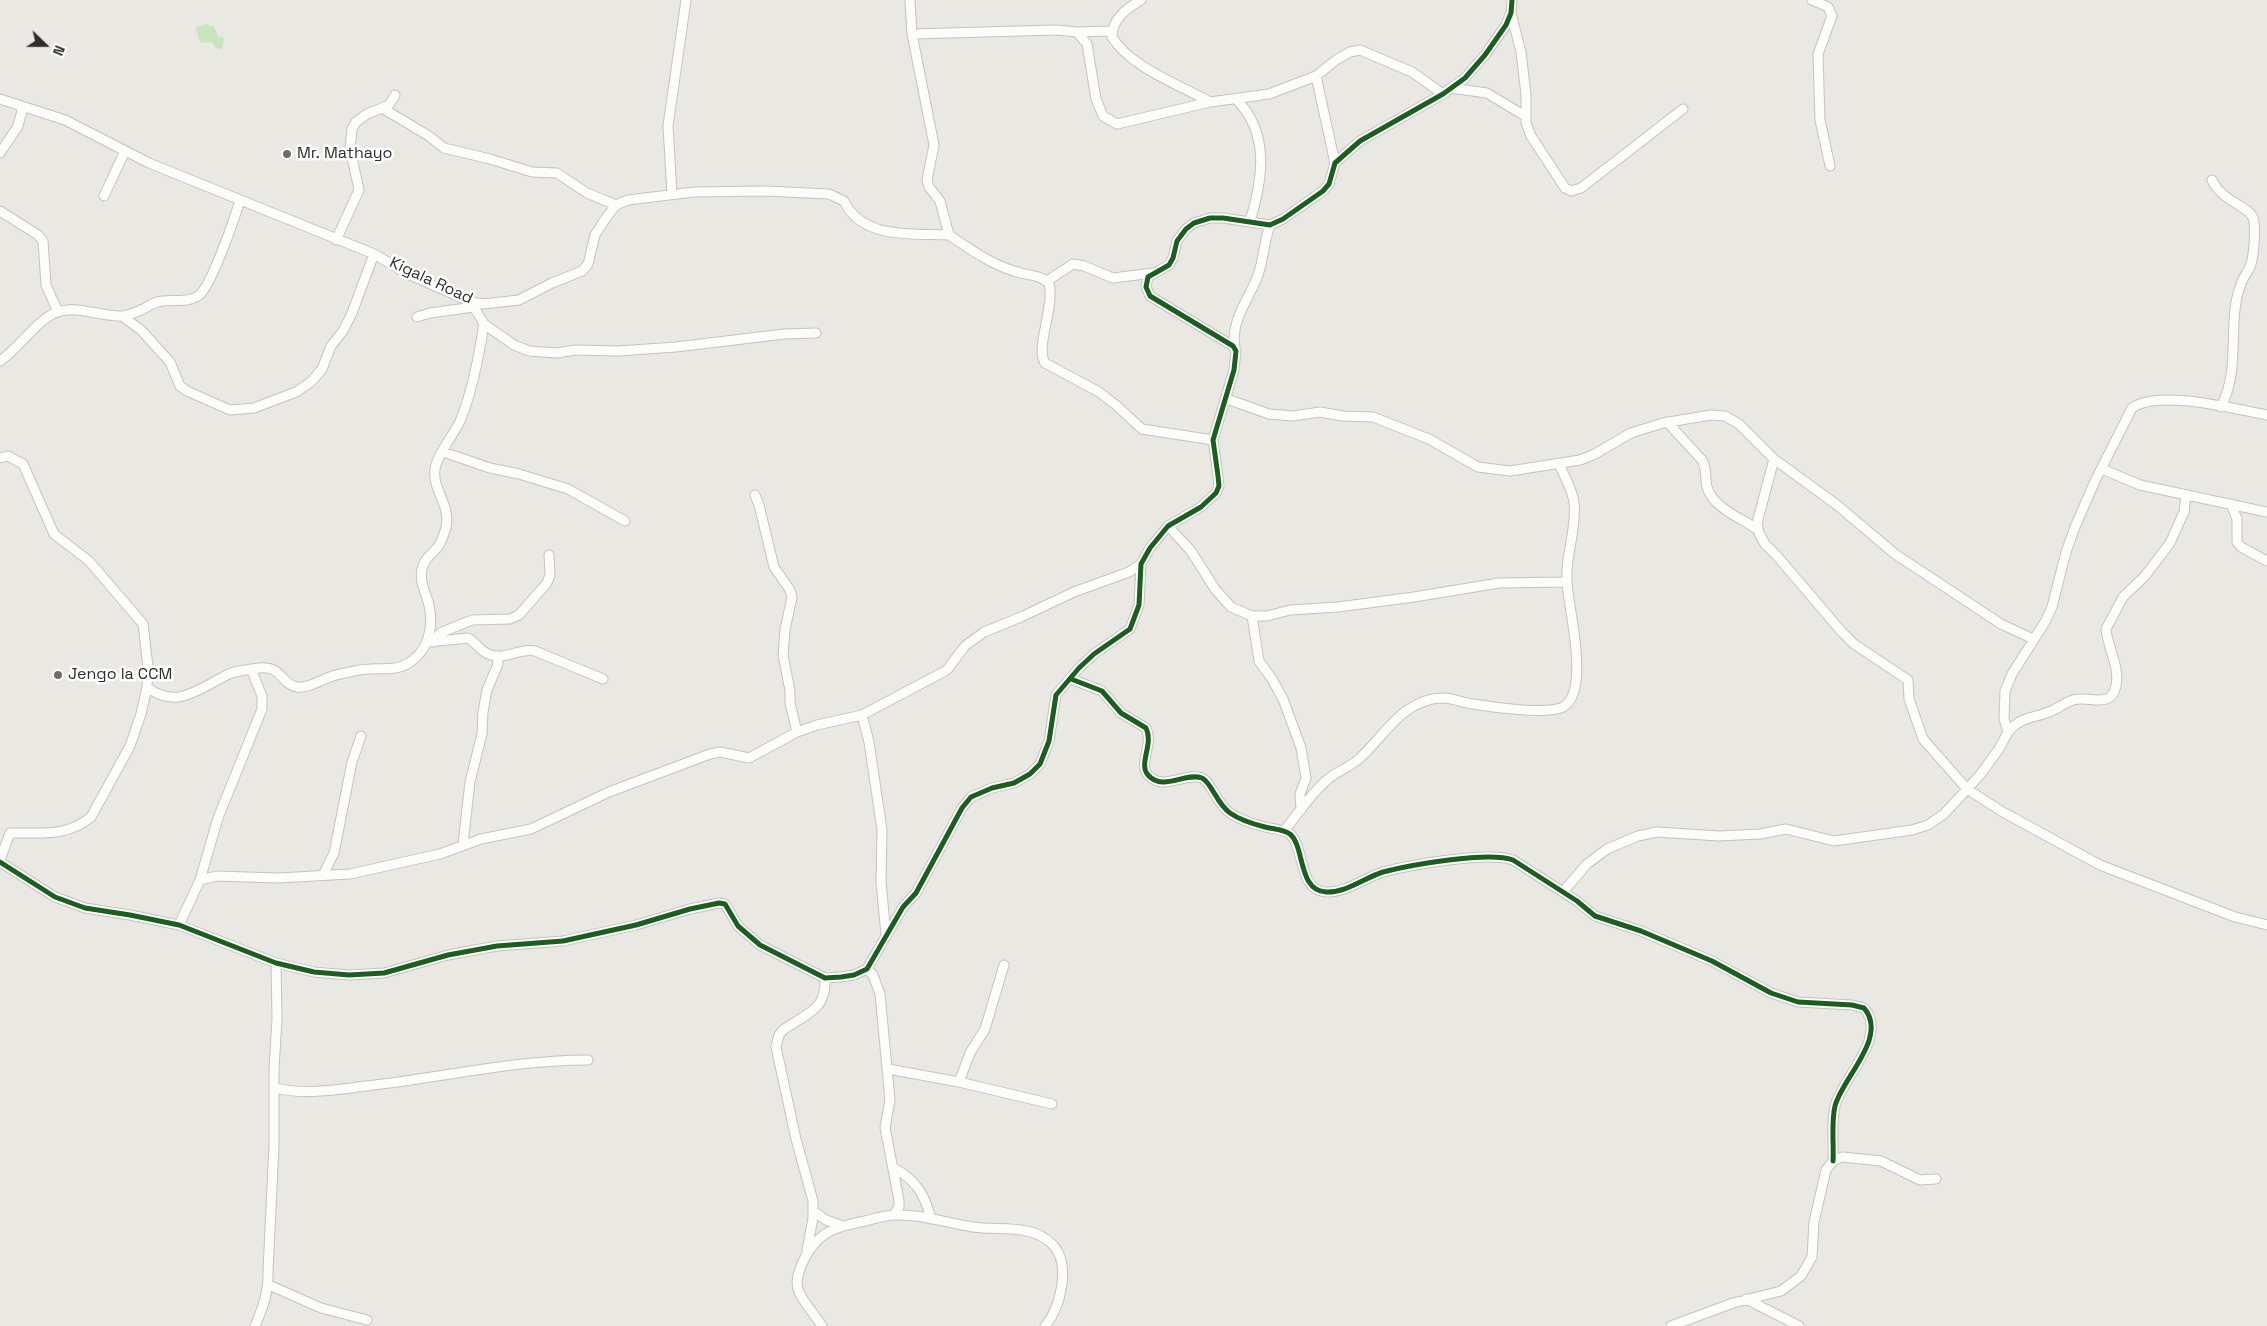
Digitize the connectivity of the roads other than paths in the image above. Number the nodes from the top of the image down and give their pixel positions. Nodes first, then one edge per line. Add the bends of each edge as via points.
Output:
1 (686, 0) edge
2 (910, 0) edge
3 (1141, 0) edge
4 (1512, 0) edge
5 (1812, 0) edge
6 (1511, 13) junction
7 (1112, 31) junction
8 (1077, 32) junction
9 (912, 34) junction
10 (1316, 76) junction
11 (1451, 88) junction
12 (1443, 94) junction
13 (394, 96) dead end
14 (0, 99) edge
15 (1236, 99) junction
16 (1210, 102) junction
17 (23, 107) junction
18 (382, 108) junction
19 (1683, 109) dead end
20 (1525, 116) junction
21 (124, 151) junction
22 (0, 153) edge
23 (1335, 163) junction
24 (1830, 166) dead end
25 (2212, 180) dead end
26 (672, 194) junction
27 (104, 196) dead end
28 (240, 200) junction
29 (616, 205) junction
30 (0, 211) edge
31 (1250, 221) junction
32 (1270, 225) junction
33 (949, 235) junction
34 (336, 240) junction
35 (374, 254) junction
36 (1152, 273) junction
37 (1047, 281) junction
38 (473, 305) junction
39 (58, 312) junction
40 (122, 316) junction
41 (417, 317) dead end
42 (484, 324) junction
43 (816, 334) dead end
44 (1235, 348) junction
45 (0, 361) edge
46 (1226, 399) junction
47 (2221, 407) junction
48 (2267, 415) edge
49 (1667, 422) junction
50 (1214, 440) junction
51 (443, 452) junction
52 (0, 458) edge
53 (1774, 459) junction
54 (1559, 464) junction
55 (2102, 469) junction
56 (755, 495) dead end
57 (2186, 495) junction
58 (2231, 504) junction
59 (2267, 512) edge
60 (625, 521) dead end
61 (1168, 526) junction
62 (1757, 529) junction
63 (549, 555) dead end
64 (2262, 555) edge
65 (2267, 561) edge
66 (1141, 564) junction
67 (1566, 582) junction
68 (1252, 616) junction
69 (2034, 639) junction
70 (430, 642) junction
71 (497, 656) junction
72 (251, 669) junction
73 (603, 679) dead end
74 (1072, 679) junction
75 (147, 687) junction
76 (862, 716) junction
77 (796, 732) junction
78 (2008, 732) junction
79 (361, 736) dead end
80 (1967, 789) junction
81 (1301, 810) junction
82 (1284, 831) junction
83 (463, 844) junction
84 (0, 861) edge
85 (323, 875) junction
86 (200, 880) junction
87 (1562, 892) junction
88 (179, 925) junction
89 (2267, 925) edge
90 (886, 935) junction
91 (276, 963) junction
92 (1004, 965) dead end
93 (867, 969) junction
94 (825, 978) junction
95 (588, 1060) dead end
96 (888, 1069) junction
97 (959, 1082) junction
98 (275, 1088) junction
99 (1052, 1104) dead end
100 (1833, 1160) junction
101 (894, 1168) junction
102 (1936, 1179) dead end
103 (813, 1211) junction
104 (894, 1215) junction
105 (931, 1219) junction
106 (840, 1225) junction
107 (807, 1253) junction
108 (269, 1285) junction
109 (1746, 1299) junction
110 (367, 1320) dead end
111 (254, 1326) edge
112 (822, 1326) edge
113 (1045, 1326) edge
114 (1671, 1326) edge
115 (1798, 1326) edge

1 - 26 street via 668,126
2 - 9 street
3 - 7 street via 1121,14
4 - 6 street
5 - 24 street via 1828,7 1832,16 1818,54 1820,120
6 - 11 street via 1485,55 1465,78
6 - 20 street via 1524,74
7 - 8 street
7 - 16 street via 1115,42 1133,59
8 - 9 street
8 - 16 street via 1087,44 1102,116 1112,122 1122,124
9 - 33 street via 934,145 927,180 940,201
10 - 12 street via 1336,60 1360,50 1421,77
10 - 15 street via 1269,94
10 - 23 street
11 - 12 street
11 - 20 street via 1488,93
12 - 23 street via 1360,141
13 - 18 street
14 - 17 street, Kigala Road
15 - 16 street
15 - 31 street via 1252,121 1260,151 1259,192
17 - 21 street, Kigala Road via 65,120
17 - 22 street via 18,126
18 - 29 street via 444,148 532,172 557,173 587,193
18 - 34 street via 367,114 352,129 350,148 359,190
19 - 20 street via 1577,191 1565,188 1559,180 1531,136
21 - 27 street
21 - 28 street, Kigala Road
23 - 32 street via 1323,191
25 - 47 street via 2216,190 2252,216 2254,223 2251,264 2240,284 2229,391
26 - 29 street via 628,200
26 - 33 street via 766,191 829,194 844,201 850,213 877,230
28 - 34 street, Kigala Road
28 - 40 street via 234,222 203,291 197,297 156,303
29 - 38 street, Kigala Road via 595,235 588,264 582,271 519,300
30 - 39 street via 43,241 46,285
31 - 32 street
31 - 36 street via 1210,218 1194,223 1177,241 1172,262
32 - 44 street via 1258,274 1233,334
33 - 37 street via 992,262
34 - 35 street, Kigala Road
35 - 38 street, Kigala Road
35 - 40 street via 352,314 331,346 322,369 296,392 254,408 230,410 187,391 177,380 170,362 141,330
36 - 37 street via 1113,278 1073,264
36 - 44 street via 1146,288 1150,296
37 - 50 street via 1050,295 1042,353 1045,363 1099,392 1142,429
38 - 41 street
38 - 42 street
39 - 40 street
39 - 45 street via 41,323
42 - 43 street via 514,345 529,351 557,353 676,347 765,336
42 - 51 street via 462,417
44 - 46 street via 1237,361
46 - 50 street
46 - 54 street via 1269,414 1293,416 1320,412 1373,417 1429,439 1465,461 1491,470 1510,471
47 - 48 street
47 - 55 street via 2174,400 2140,402 2126,417
49 - 53 street via 1725,416 1755,438
49 - 54 street via 1631,433 1593,455
49 - 62 street via 1702,460 1714,499
50 - 61 street via 1218,476 1216,493 1201,508
51 - 60 street via 568,489
51 - 70 street via 437,460 435,477 447,512 446,526 442,539 421,570 421,582 429,607
52 - 75 street via 8,456 23,464 54,534 89,561 143,624
53 - 62 street
53 - 69 street via 1837,505 1895,554 2000,624
54 - 67 street via 1574,502
55 - 57 street via 2140,485
55 - 69 street via 2066,552 2052,607
56 - 77 street via 774,567 792,597 784,655
57 - 58 street
57 - 78 street via 2181,518 2170,543 2145,576 2122,597 2106,630 2116,666 2113,694 2102,701 2071,700 2017,722
58 - 59 street
58 - 64 street via 2241,547
61 - 66 street
61 - 68 street via 1191,551 1215,589 1231,607
62 - 80 street via 1765,544 1854,644 1908,680 1909,699 1923,739
63 - 70 street via 547,582 519,615 510,619 472,620 440,633
64 - 65 street
66 - 74 street via 1139,605 1130,629 1094,654 1078,668
66 - 76 street via 1129,572 1074,592 984,632 965,646 947,670
67 - 68 street via 1499,583 1414,597
67 - 81 street via 1577,669 1572,696 1567,704 1552,710 1525,710 1444,698 1426,700 1399,716 1360,758 1323,784
68 - 81 street via 1259,661 1283,699 1301,748 1306,778 1300,794
69 - 78 street via 2005,692 2004,719
70 - 71 street via 468,638 486,653
70 - 72 street via 405,665 338,674 308,686 294,686 273,669
71 - 73 street via 526,649
71 - 83 street via 498,664 487,690 482,734 470,782
72 - 75 street via 238,671 205,688 173,698 163,697
72 - 86 street via 262,696 262,709 218,818
74 - 82 street via 1102,691 1121,713 1146,728 1150,742 1145,764 1152,779 1162,782 1201,778 1210,785 1221,806 1232,814
74 - 90 street via 1056,696 1049,741 1040,764 1014,783 971,797 916,893
75 - 84 street via 136,732 91,816 80,826 58,833 10,833
76 - 77 street
76 - 90 street via 882,830 881,882
77 - 83 street via 749,758 720,752 710,754 609,792 531,828
78 - 80 street via 1999,749
79 - 85 street via 352,762 334,853
80 - 87 street via 1936,821 1912,830 1834,841 1786,829 1738,836 1657,832 1638,836 1621,842 1594,860
80 - 89 street via 2100,865 2234,917
81 - 82 street
82 - 87 street via 1292,837 1310,884 1324,892 1345,888 1383,872 1489,856 1513,860
83 - 85 street via 440,854 370,870
84 - 88 street via 55,897 85,908
85 - 86 street via 278,878 217,876
86 - 88 street
87 - 100 street via 1595,916 1641,930 1712,961 1771,993 1798,1002 1852,1005 1866,1010 1871,1024 1870,1036 1863,1056 1845,1082 1834,1108
88 - 91 street
90 - 93 street
91 - 94 street via 314,972 384,973 497,946 563,941 718,902 729,908 738,926 760,945
91 - 98 street
92 - 97 street via 985,1029 970,1053
93 - 94 street via 854,975
93 - 96 street via 873,975 880,994
94 - 103 street via 822,1002 783,1030 776,1047 803,1168 811,1189
95 - 98 street via 499,1066 422,1080 306,1093
96 - 97 street
96 - 101 street via 890,1100 885,1128
97 - 99 street
98 - 108 street
100 - 102 street via 1842,1157 1881,1161 1920,1180
100 - 109 street via 1822,1185 1808,1267 1781,1291
101 - 104 street via 899,1200
101 - 105 street via 915,1182
103 - 106 street
103 - 107 street
104 - 105 street
104 - 106 street
105 - 113 street via 975,1228 1019,1230 1035,1234 1052,1244 1060,1258 1062,1276 1056,1304
106 - 107 street via 817,1240
107 - 112 street via 797,1277 798,1291
108 - 110 street via 321,1308
108 - 111 street
109 - 114 street
109 - 115 street

